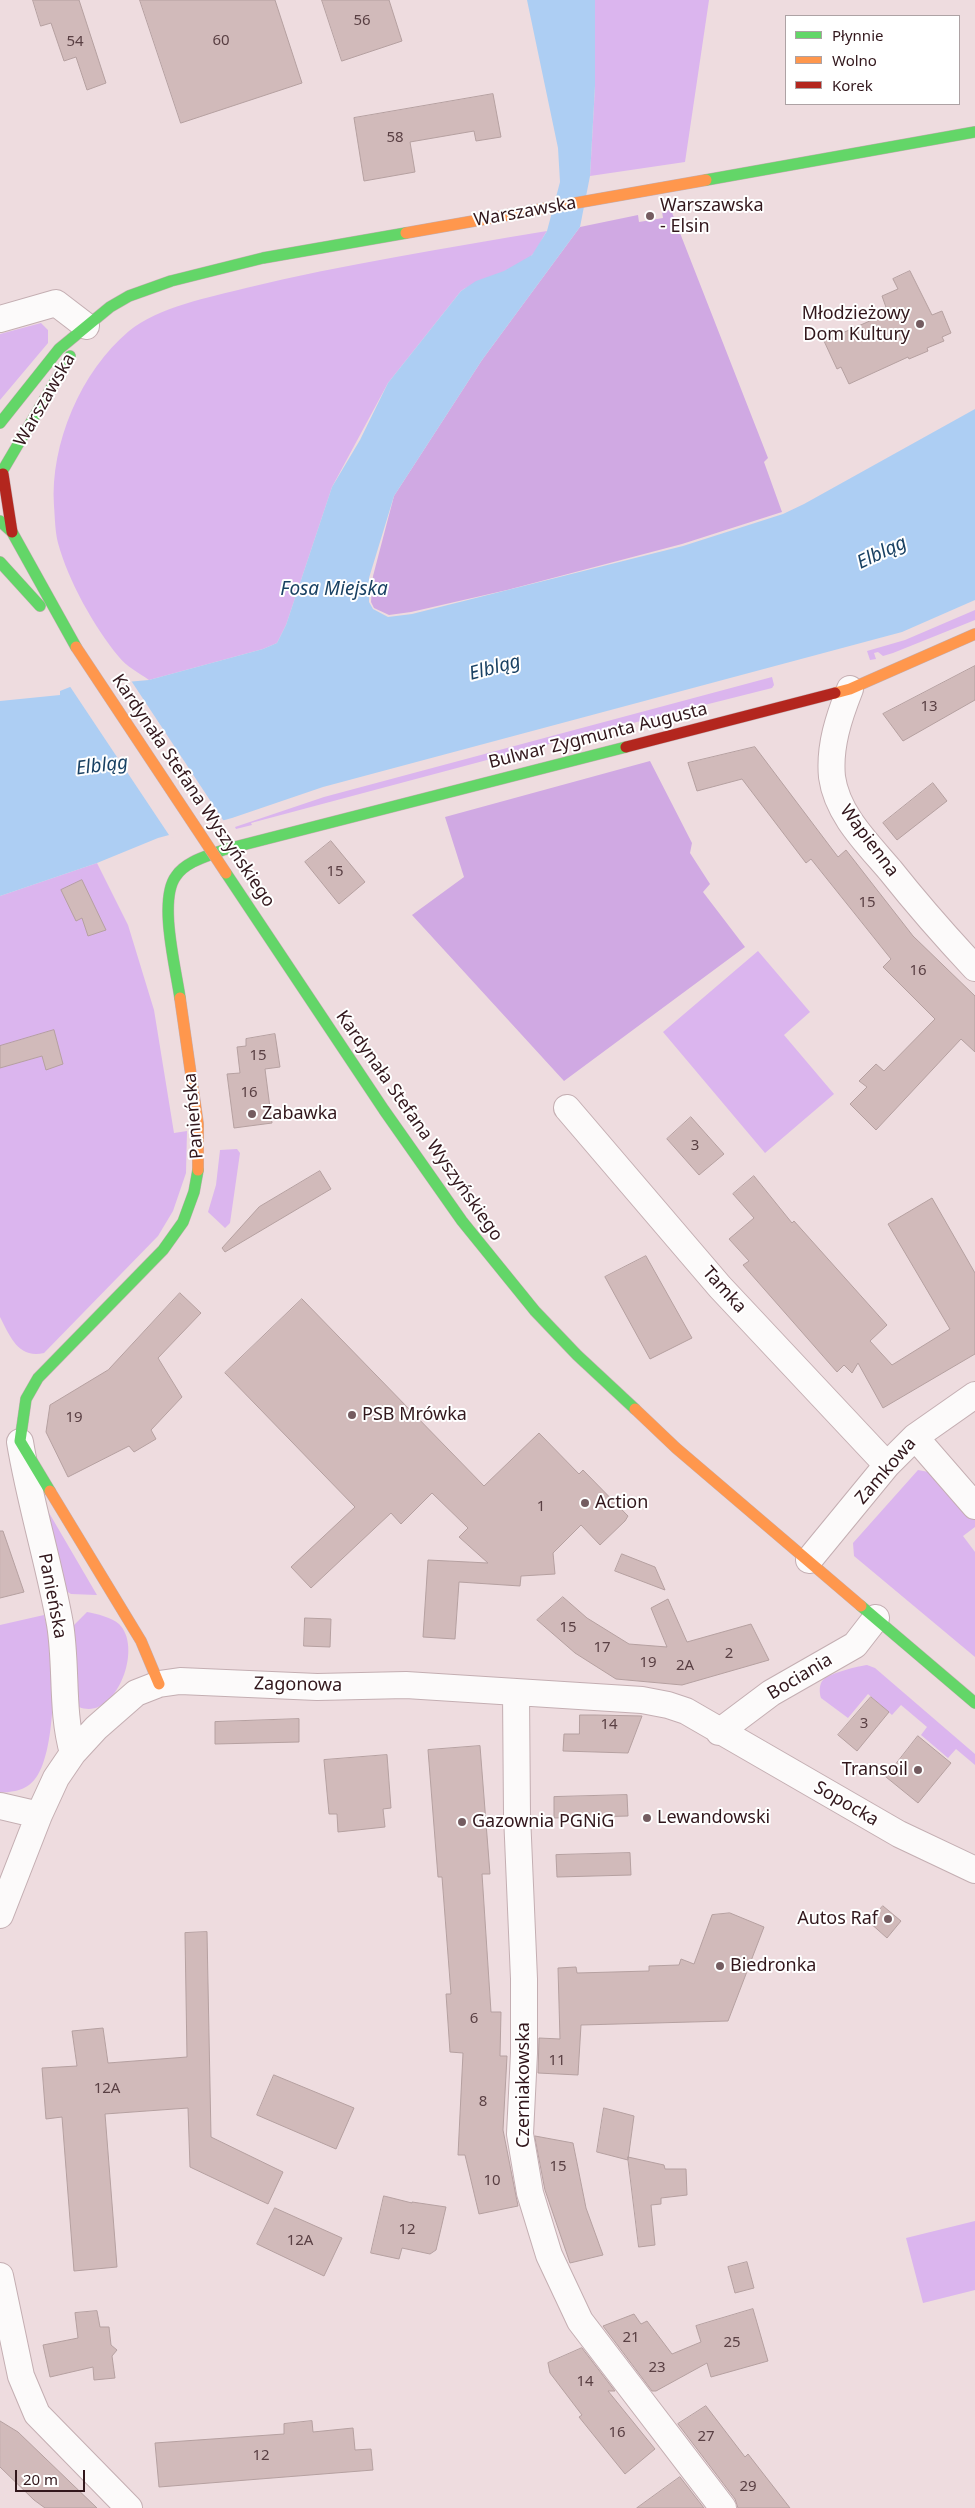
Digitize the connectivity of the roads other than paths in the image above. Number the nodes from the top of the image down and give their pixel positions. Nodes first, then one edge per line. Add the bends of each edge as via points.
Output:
1 (975, 132) edge
2 (0, 319) edge
3 (86, 326) junction
4 (0, 423) edge
5 (1, 474) edge
6 (0, 521) edge
7 (12, 532) junction
8 (0, 562) edge
9 (975, 634) edge
10 (76, 647) junction
11 (850, 689) junction
12 (222, 850) joint
13 (975, 968) edge
14 (567, 1108) dead end
15 (975, 1395) edge
16 (915, 1438) junction
17 (20, 1441) junction
18 (887, 1465) junction
19 (975, 1506) edge
20 (809, 1560) junction
21 (876, 1618) junction
22 (159, 1684) junction
23 (516, 1693) junction
24 (975, 1703) edge
25 (719, 1732) junction
26 (73, 1753) junction
27 (0, 1806) edge
28 (39, 1814) junction
29 (975, 1870) edge
30 (0, 1915) edge
31 (0, 2276) edge
32 (10, 2380) edge
33 (129, 2508) edge
34 (723, 2508) edge

1 - 3 street, Warszawska via 222,267 129,296 110,306
2 - 3 street via 56,303
3 - 4 street, Warszawska via 59,349
3 - 5 street, Warszawska
5 - 7 street, Warszawska
6 - 7 street, Warszawska
7 - 10 street, Warszawska
8 - 10 street
9 - 11 street, Bulwar Zygmunta Augusta
10 - 20 street, Kardynała Stefana Wyszyńskiego, bridge via 378,1102 456,1213 535,1311 577,1355 676,1448
11 - 12 street, Bulwar Zygmunta Augusta
11 - 13 street, Wapienna via 839,716 833,744 832,777 837,798 850,822
12 - 17 street, Panieńska via 186,864 173,879 168,904 198,1124 194,1192 183,1222 163,1250 38,1378 26,1399
14 - 18 street, Tamka via 720,1287
15 - 16 street, Zamkowa
16 - 18 street, Zamkowa
16 - 19 street
17 - 22 street via 141,1641
17 - 26 street, Panieńska via 60,1626 68,1734
18 - 20 street, Zamkowa
20 - 21 street, Kardynała Stefana Wyszyńskiego
21 - 24 street
21 - 25 street, Bociania via 855,1645 771,1694
22 - 23 street, Zagonowa via 180,1681 316,1687 406,1685
22 - 26 street, Zagonowa via 136,1693
23 - 25 street, Zagonowa via 642,1700 686,1712
23 - 34 street, Czerniakowska via 524,1978 520,2134 530,2193 549,2255 580,2321
25 - 29 street, Sopocka via 899,1834
26 - 28 street, Zagonowa via 56,1778
27 - 28 street
28 - 30 street, Zagonowa
31 - 32 street
32 - 33 street via 31,2402 44,2423

